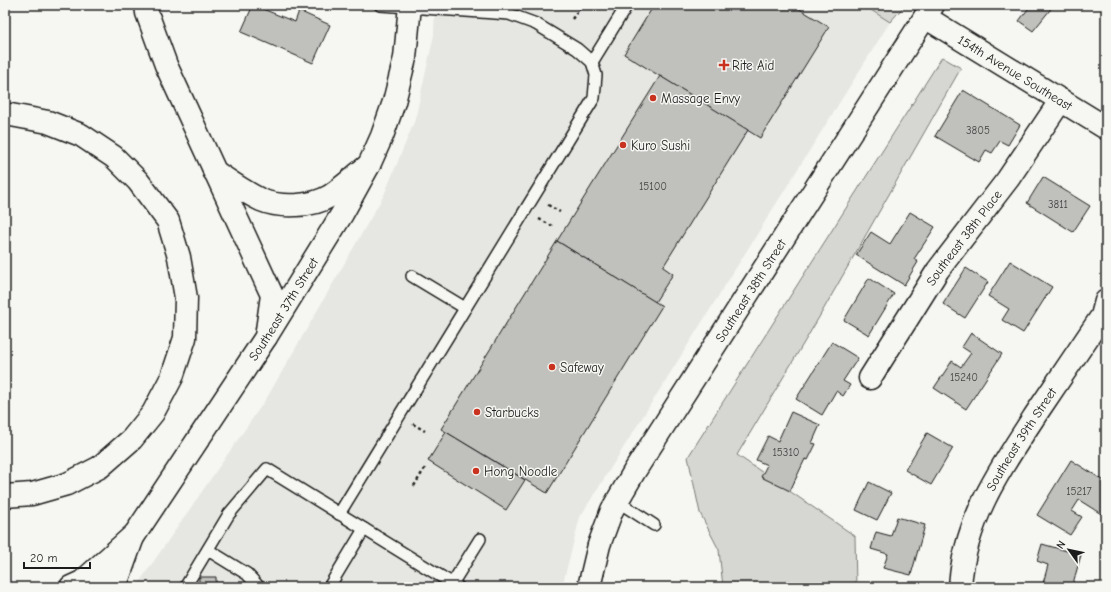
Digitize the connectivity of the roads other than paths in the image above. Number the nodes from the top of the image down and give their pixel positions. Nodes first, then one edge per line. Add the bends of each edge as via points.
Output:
1 (146, 5) edge
2 (380, 5) edge
3 (627, 5) edge
4 (410, 7) edge
5 (486, 8) edge
6 (929, 11) edge
7 (592, 62) junction
8 (1061, 100) junction
9 (5, 116) edge
10 (1106, 128) edge
11 (369, 165) junction
12 (214, 171) junction
13 (412, 276) dead end
14 (465, 308) junction
15 (1105, 312) edge
16 (266, 337) junction
17 (870, 378) dead end
18 (5, 496) edge
19 (617, 501) junction
20 (339, 514) junction
21 (654, 525) dead end
22 (364, 529) junction
23 (134, 535) junction
24 (480, 539) dead end
25 (208, 550) junction
26 (454, 586) edge
27 (71, 587) edge
28 (100, 587) edge
29 (116, 587) edge
30 (187, 587) edge
31 (259, 587) edge
32 (328, 587) edge
33 (590, 587) edge
34 (960, 587) edge

1 - 12 main road via 166,66
2 - 4 lane
3 - 7 lane
4 - 5 lane
4 - 11 main road, Southeast 37th Street via 405,58 394,102
5 - 7 lane via 536,24 577,49
6 - 8 main road, 154th Avenue Southeast
6 - 19 main road, Southeast 38th Street
7 - 14 lane via 596,74 594,98
8 - 10 main road, 154th Avenue Southeast
8 - 17 main road, Southeast 38th Place via 1008,179 938,270
9 - 18 main road via 48,122 81,135 114,157 138,181 168,221 180,256 186,298 184,338 172,377 153,413 132,439 100,467 67,484 32,494
11 - 12 main road via 329,196 310,204 287,205 263,200
11 - 16 main road, Southeast 37th Street via 342,214
12 - 16 main road via 272,295
13 - 14 lane
14 - 20 lane
15 - 34 main road, Southeast 39th Street via 986,494 971,529
16 - 23 main road, Southeast 37th Street
19 - 21 lane
19 - 33 main road, Southeast 38th Street via 599,546
20 - 22 lane
20 - 25 lane via 267,469 229,514
22 - 26 lane
22 - 32 lane
23 - 27 main road via 82,582
23 - 28 main road, Southeast 37th Street
23 - 29 main road
24 - 26 lane
25 - 30 lane
25 - 31 lane via 247,574

